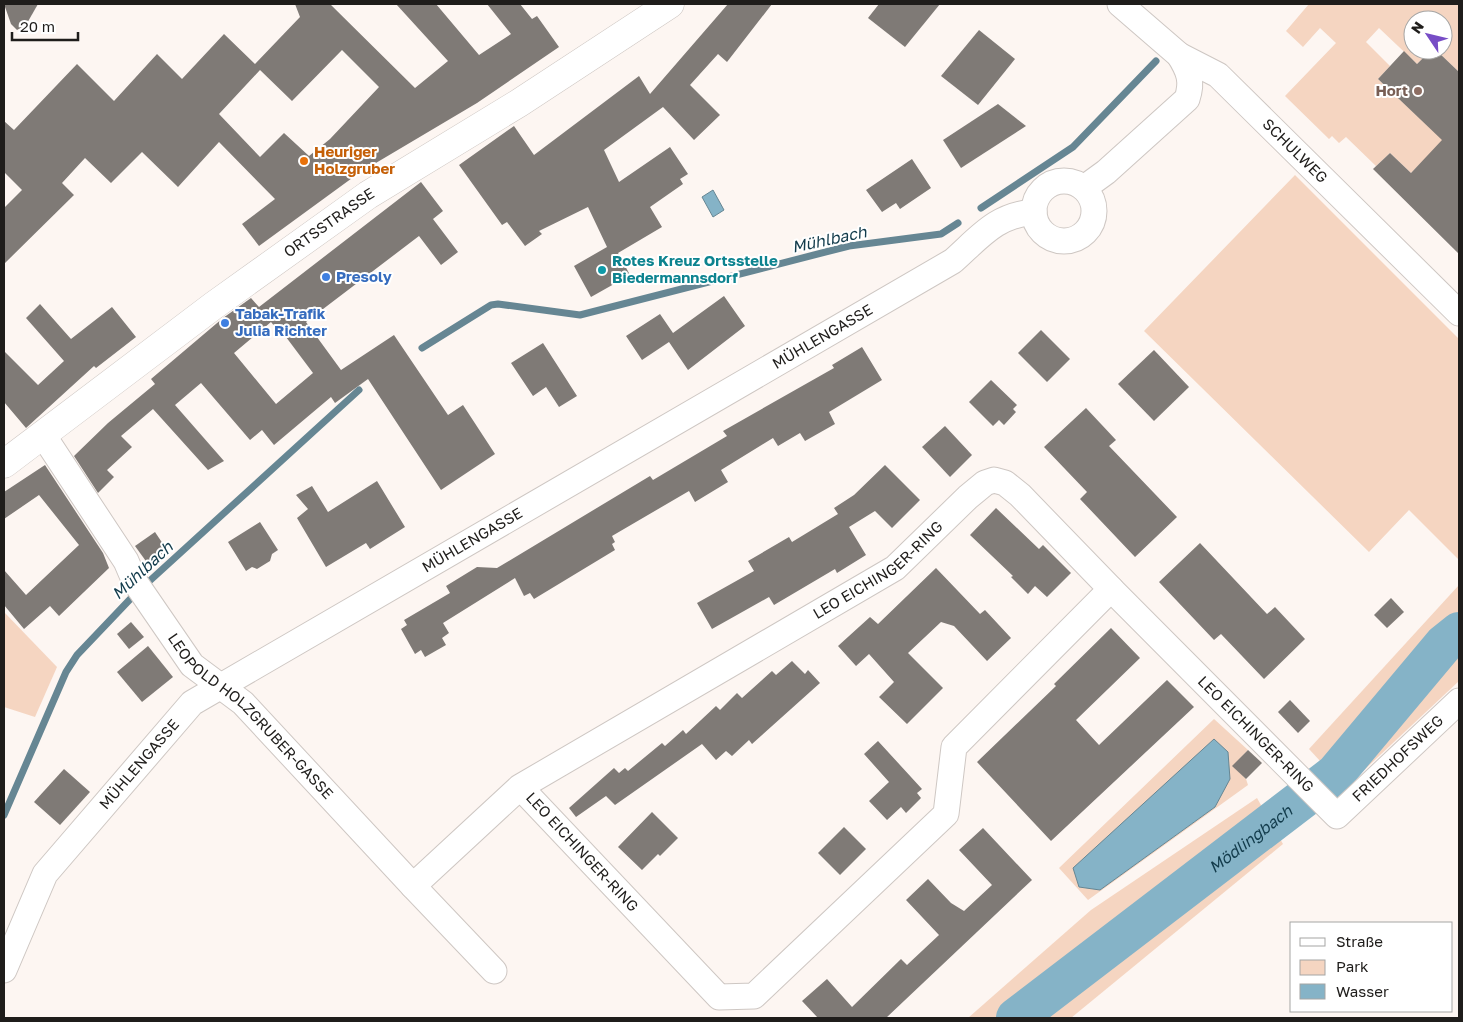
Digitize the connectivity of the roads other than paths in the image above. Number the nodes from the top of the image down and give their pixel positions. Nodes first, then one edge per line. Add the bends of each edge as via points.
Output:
1 (670, 4) edge
2 (1120, 4) edge
3 (1172, 49) junction
4 (1084, 188) junction
5 (1034, 212) junction
6 (1459, 313) edge
7 (42, 435) junction
8 (4, 464) edge
9 (1111, 589) junction
10 (222, 685) junction
11 (1459, 702) edge
12 (520, 787) junction
13 (1329, 808) joint
14 (413, 886) junction
15 (4, 970) edge
16 (494, 971) dead end

1 - 7 street, ORTSSTRASSE via 519,103 368,195 213,306
2 - 3 street, SCHULWEG
3 - 4 street via 1189,72 1191,85 1186,99
3 - 6 street, SCHULWEG via 1218,76
4 - 5 street via 1066,181 1048,186 1040,193
4 - 5 street via 1094,204 1095,214 1088,231 1080,238 1060,242 1050,238 1038,228
5 - 10 street, MÜHLENGASSE via 998,221 953,261
7 - 8 street, ORTSSTRASSE
7 - 10 street, LEOPOLD HOLZGRUBER-GASSE via 192,665
9 - 12 street, LEO EICHINGER-RING via 1020,495 1005,483 994,480 985,483 895,568
9 - 12 street, LEO EICHINGER-RING via 954,747 946,814 754,996 720,997
9 - 13 street, LEO EICHINGER-RING
10 - 14 street, LEOPOLD HOLZGRUBER-GASSE via 244,702
10 - 15 street, MÜHLENGASSE via 192,703 45,874
11 - 13 street, FRIEDHOFSWEG
12 - 14 street
14 - 16 street, LEOPOLD HOLZGRUBER-GASSE

